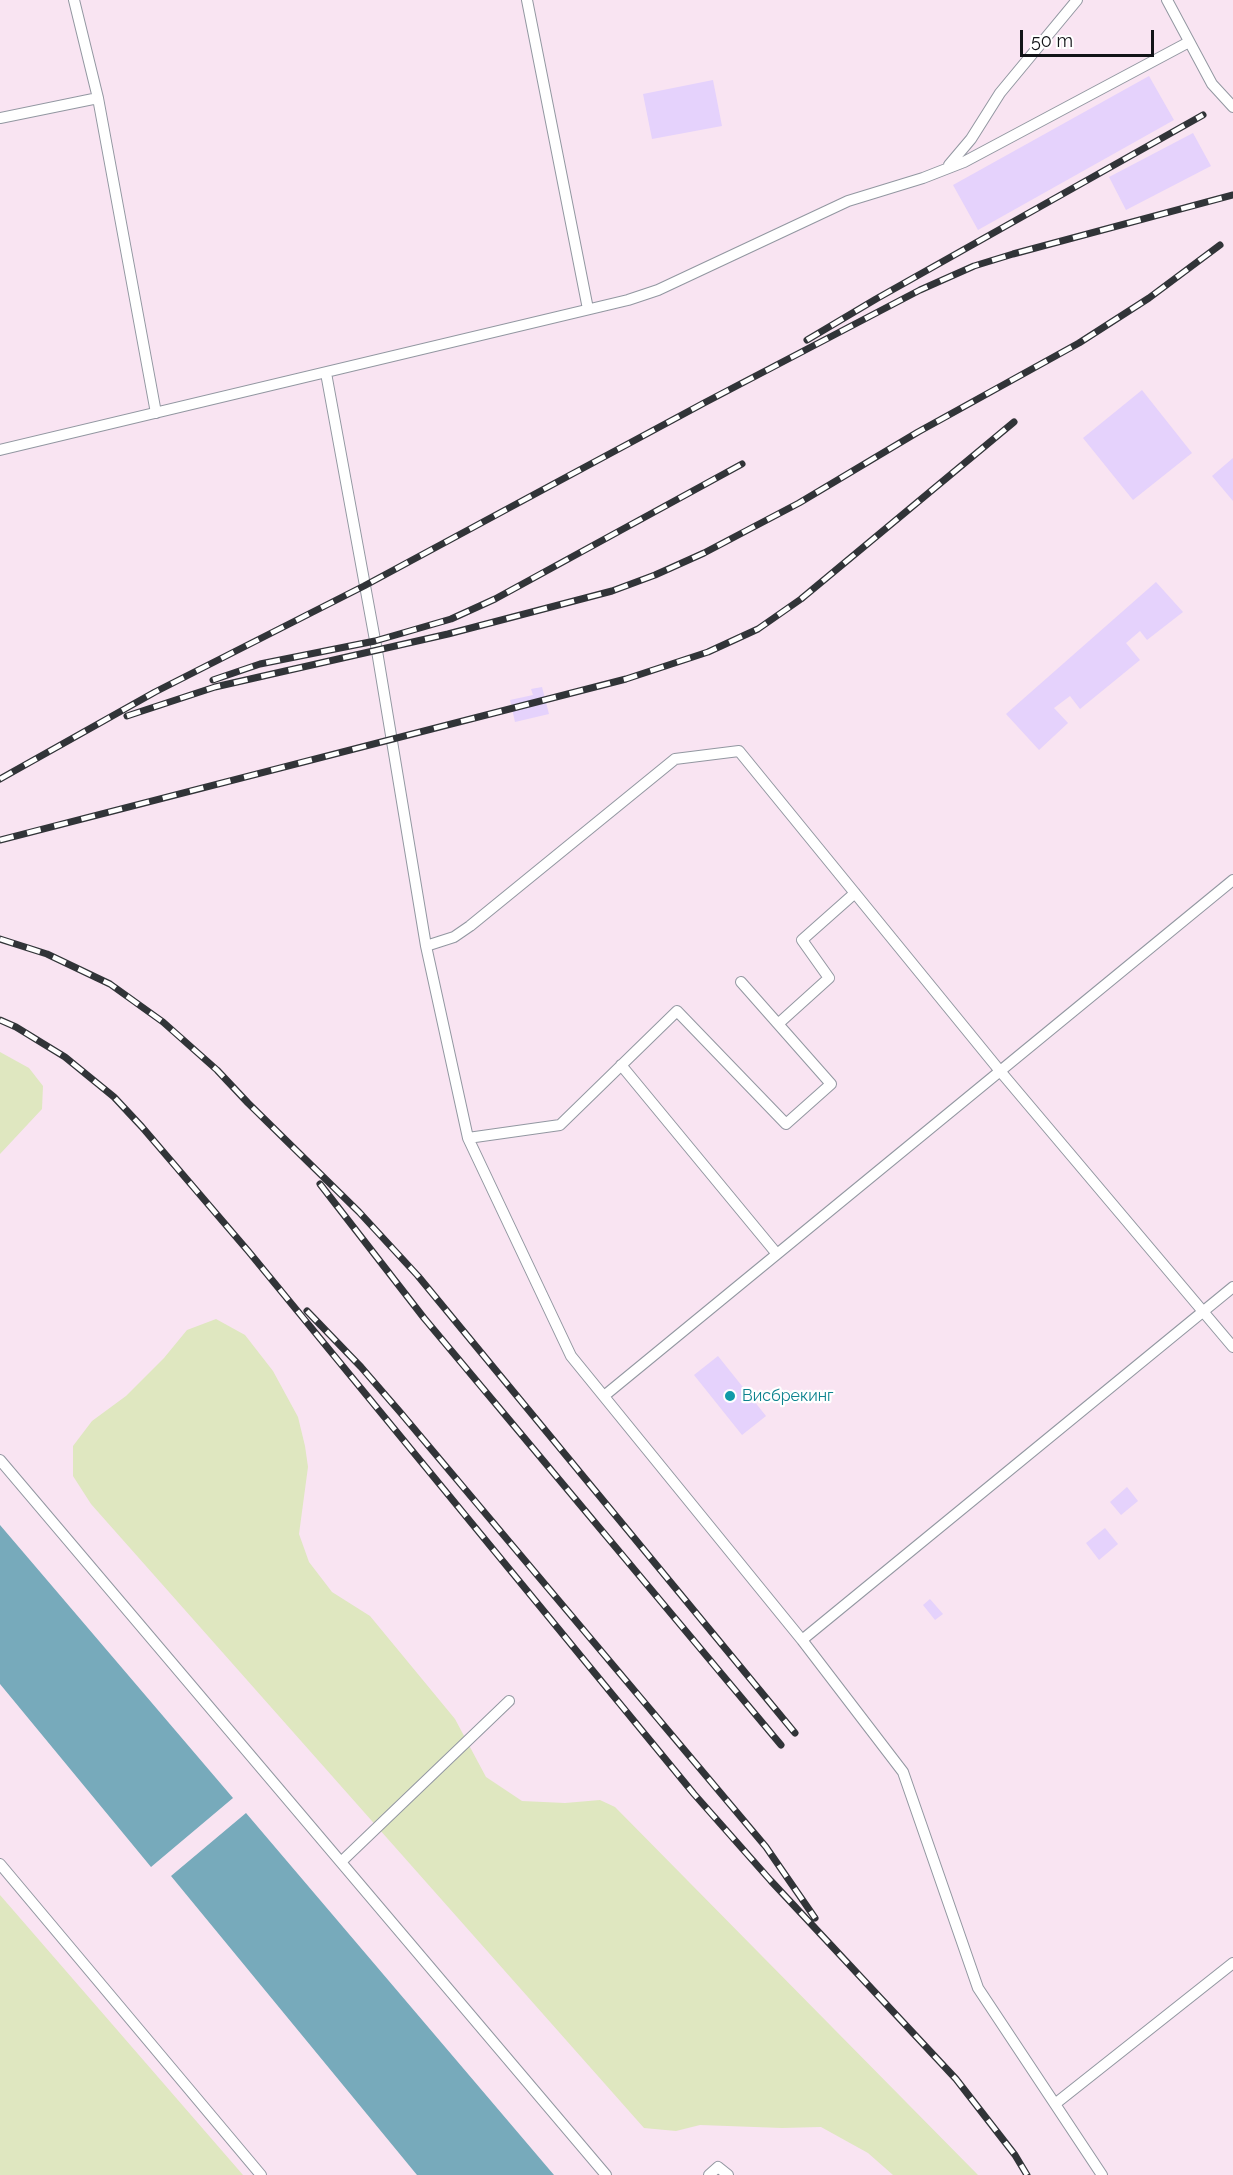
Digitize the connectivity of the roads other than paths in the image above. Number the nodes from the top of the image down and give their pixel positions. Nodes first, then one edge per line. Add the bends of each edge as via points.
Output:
1 (74, 0) edge
2 (527, 0) edge
3 (1077, 0) edge
4 (1167, 0) edge
5 (1189, 42) junction
6 (98, 98) junction
7 (1233, 107) edge
8 (0, 118) edge
9 (942, 171) junction
10 (588, 309) junction
11 (326, 373) junction
12 (156, 413) junction
13 (0, 450) edge
14 (1233, 880) edge
15 (855, 893) junction
16 (426, 946) junction
17 (741, 982) dead end
18 (778, 1024) junction
19 (621, 1065) junction
20 (1000, 1071) junction
21 (468, 1138) junction
22 (777, 1254) junction
23 (1233, 1287) edge
24 (1203, 1312) junction
25 (1233, 1347) edge
26 (604, 1396) junction
27 (0, 1460) edge
28 (802, 1640) junction
29 (509, 1701) dead end
30 (341, 1862) junction
31 (0, 1864) edge
32 (1233, 1963) edge
33 (1055, 2104) junction
34 (261, 2175) edge
35 (606, 2175) edge
36 (709, 2175) edge
37 (728, 2175) edge
38 (1102, 2175) edge

1 - 6 lane
2 - 10 lane
3 - 9 lane via 1000,93 958,156
4 - 5 lane
5 - 7 lane via 1212,84
5 - 9 lane
6 - 8 lane
6 - 12 lane
9 - 10 lane via 848,201 658,290
10 - 11 lane
11 - 12 lane
11 - 16 lane
12 - 13 lane
14 - 20 lane
15 - 16 lane via 739,751 675,759 470,926 454,937
15 - 18 lane via 802,940 829,978
15 - 20 lane
16 - 21 lane
17 - 18 lane
18 - 19 lane via 831,1084 786,1124 677,1011
19 - 21 lane via 560,1125
19 - 22 lane
20 - 22 lane
20 - 24 lane
21 - 26 lane via 571,1356
22 - 26 lane
23 - 24 lane
24 - 25 lane
24 - 28 lane
26 - 28 lane
27 - 30 lane
28 - 33 lane via 903,1772 978,1988
29 - 30 lane
30 - 35 lane
31 - 34 lane
32 - 33 lane
33 - 38 lane
36 - 37 lane via 718,2167

